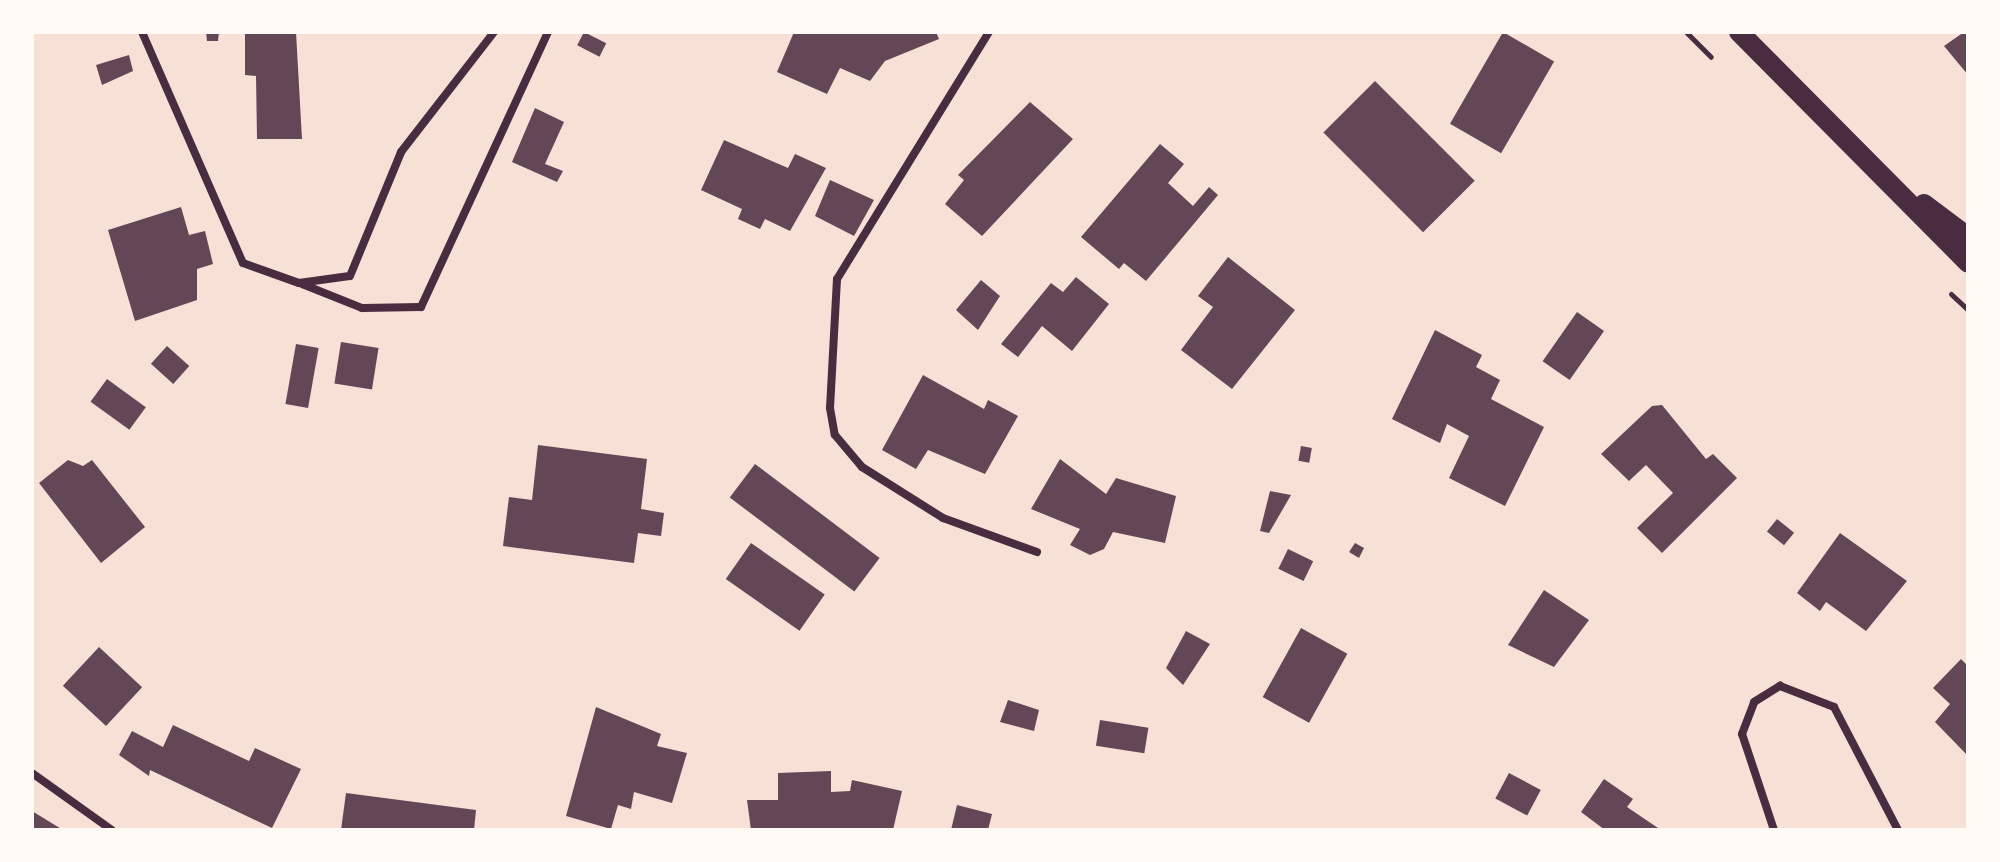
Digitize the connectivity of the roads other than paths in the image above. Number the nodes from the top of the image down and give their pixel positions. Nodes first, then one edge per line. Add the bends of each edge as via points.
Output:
1 (142, 32) edge
2 (494, 32) edge
3 (548, 32) edge
4 (989, 32) edge
5 (1739, 32) edge
6 (1871, 162) junction
7 (1968, 237) edge
8 (1968, 263) edge
9 (299, 283) junction
10 (1037, 552) dead end
11 (32, 773) edge
12 (112, 830) edge
13 (1774, 830) edge
14 (1898, 830) edge

1 - 9 street via 243,263
2 - 9 street via 401,152 350,276
3 - 9 street via 421,307 362,308
4 - 10 street via 837,279 830,408 835,435 862,467 943,518
5 - 6 main road
6 - 7 main road
6 - 8 main road
11 - 12 street
13 - 14 street via 1742,734 1754,702 1780,686 1834,707

